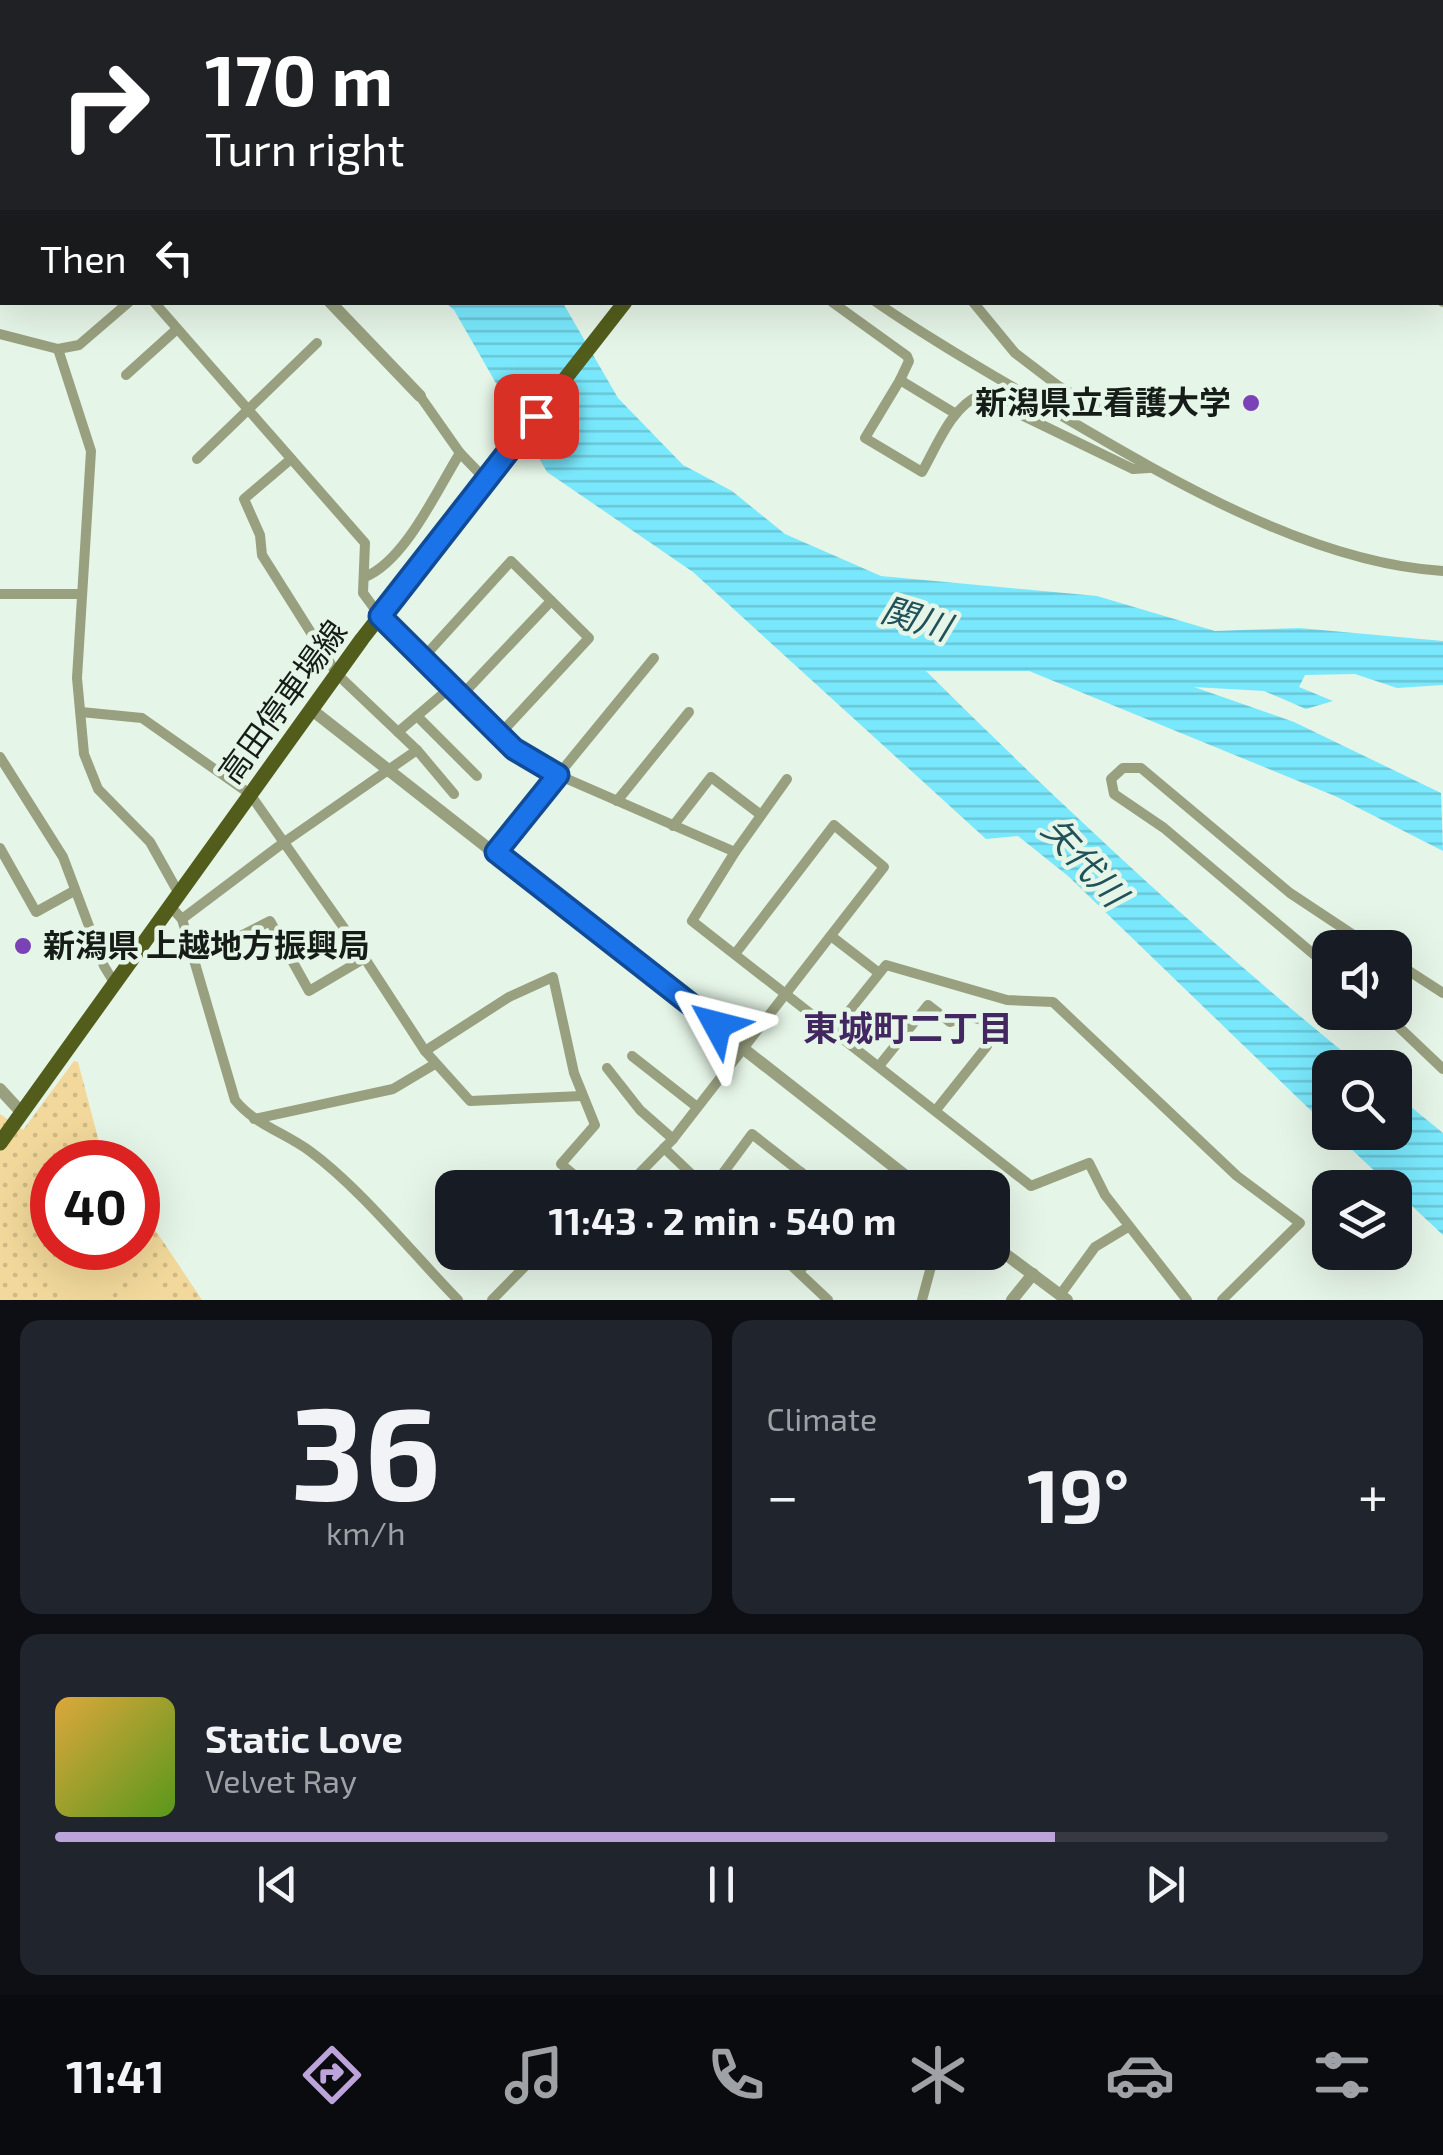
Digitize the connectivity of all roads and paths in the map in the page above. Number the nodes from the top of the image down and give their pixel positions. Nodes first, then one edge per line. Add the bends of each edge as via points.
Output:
1 (126, 305) edge
2 (157, 305) edge
3 (333, 305) edge
4 (623, 305) edge
5 (836, 305) edge
6 (881, 305) edge
7 (976, 305) edge
8 (178, 329) junction
9 (0, 334) edge
10 (316, 344) dead end
11 (58, 349) junction
12 (126, 375) dead end
13 (900, 380) junction
14 (420, 396) joint
15 (247, 409) junction
16 (1104, 412) dead end
17 (956, 414) junction
18 (460, 453) junction
19 (197, 459) dead end
20 (291, 459) junction
21 (1150, 468) junction
22 (490, 475) junction
23 (1443, 571) edge
24 (364, 577) junction
25 (0, 594) edge
26 (82, 594) junction
27 (552, 600) junction
28 (380, 616) junction
29 (423, 658) junction
30 (654, 658) dead end
31 (337, 674) junction
32 (451, 687) junction
33 (460, 696) junction
34 (312, 710) junction
35 (81, 712) junction
36 (688, 712) dead end
37 (417, 716) junction
38 (398, 732) junction
39 (499, 735) junction
40 (418, 750) junction
41 (0, 757) edge
42 (390, 769) junction
43 (558, 775) junction
44 (477, 776) dead end
45 (787, 779) dead end
46 (250, 794) junction
47 (454, 794) dead end
48 (617, 801) junction
49 (761, 815) junction
50 (674, 826) junction
51 (283, 842) junction
52 (0, 848) edge
53 (496, 852) junction
54 (735, 852) junction
55 (74, 891) junction
56 (174, 898) junction
57 (182, 919) junction
58 (1347, 930) edge
59 (831, 936) junction
60 (1312, 953) edge
61 (735, 954) junction
62 (365, 958) junction
63 (194, 960) junction
64 (878, 973) junction
65 (1412, 973) edge
66 (115, 984) junction
67 (1443, 993) edge
68 (786, 994) junction
69 (834, 1030) junction
70 (1402, 1030) edge
71 (744, 1046) junction
72 (425, 1050) junction
73 (632, 1056) dead end
74 (435, 1064) junction
75 (879, 1066) junction
76 (606, 1068) dead end
77 (1443, 1069) edge
78 (0, 1089) edge
79 (582, 1096) junction
80 (697, 1108) junction
81 (936, 1110) junction
82 (22, 1113) junction
83 (254, 1119) junction
84 (673, 1139) junction
85 (0, 1144) edge
86 (664, 1148) junction
87 (568, 1170) edge
88 (642, 1170) edge
89 (689, 1170) edge
90 (723, 1170) edge
91 (798, 1170) edge
92 (898, 1170) edge
93 (1128, 1228) junction
94 (1010, 1257) edge
95 (521, 1270) edge
96 (930, 1270) edge
97 (799, 1272) edge
98 (1033, 1274) junction
99 (1064, 1297) edge
100 (458, 1300) edge
101 (492, 1300) edge
102 (828, 1300) edge
103 (922, 1300) edge
104 (1012, 1300) edge
105 (1187, 1300) edge
106 (1222, 1300) edge

1 - 11 street via 79,346
2 - 8 street
3 - 14 street
4 - 22 main road, 高田停車場線
5 - 13 street via 907,356
6 - 21 street
7 - 16 street via 1016,353
8 - 12 street
8 - 15 street
9 - 11 street
10 - 15 street
11 - 26 street via 91,451
13 - 17 street
13 - 17 street via 865,438 922,472
14 - 18 street
15 - 19 street
15 - 20 street
17 - 21 street via 980,395 1133,469
18 - 22 street
18 - 24 street via 407,538 382,570
20 - 24 street via 364,543
20 - 31 street via 244,498 262,555
21 - 23 street via 1346,555
22 - 28 main road, 高田停車場線
24 - 28 street via 363,594
25 - 26 street
26 - 35 street
27 - 29 street via 512,561
27 - 33 street
27 - 39 street via 589,638
28 - 29 street
28 - 31 main road, 高田停車場線
29 - 32 street
30 - 43 street
31 - 34 main road, 高田停車場線
31 - 38 street
32 - 33 street
32 - 37 street
33 - 39 street
34 - 42 street
34 - 46 main road, 高田停車場線
35 - 46 street via 142,718
35 - 56 street via 93,781 162,858
36 - 48 street
37 - 38 street
37 - 44 street
38 - 40 street
39 - 43 street
40 - 42 street
40 - 47 street
41 - 55 street via 63,857
42 - 51 street
42 - 53 street
43 - 48 street
43 - 53 street
45 - 49 street
46 - 51 street
46 - 56 main road, 高田停車場線
48 - 50 street
49 - 50 street via 712,777
49 - 54 street
50 - 54 street
51 - 57 street
51 - 62 street
52 - 55 street via 36,912
53 - 71 street
54 - 61 street via 692,921
55 - 66 street
56 - 57 street
56 - 66 main road, 高田停車場線
57 - 63 street
58 - 60 street via 1290,893 1141,768 1122,768 1112,779 1114,794
59 - 61 street via 884,867 834,825
59 - 64 street
59 - 68 street
61 - 68 street
62 - 63 street via 309,992 270,921
62 - 72 street
63 - 83 street via 235,1100
64 - 69 street
64 - 106 street via 886,964 1006,1000 1053,1002 1237,1176 1300,1223
65 - 67 street
66 - 82 main road, 高田停車場線
68 - 69 street
68 - 71 street
69 - 75 street
70 - 77 street
71 - 80 street
71 - 92 street
72 - 74 street
72 - 79 street via 553,977
73 - 80 street
74 - 79 street via 470,1102
74 - 83 street via 394,1089
75 - 81 street
75 - 81 street via 928,1004 950,1022 968,1016 992,1023 987,1046
76 - 84 street
78 - 82 street
79 - 87 street via 596,1126 561,1164
80 - 84 street
81 - 93 street via 1031,1186 1089,1163
82 - 85 main road, 高田停車場線
83 - 100 street via 310,1151
84 - 86 street
86 - 88 street
86 - 89 street
90 - 91 street via 752,1134
93 - 99 street via 1095,1248
93 - 105 street
94 - 98 street
95 - 101 street
96 - 103 street
97 - 102 street
98 - 99 street
98 - 104 street

